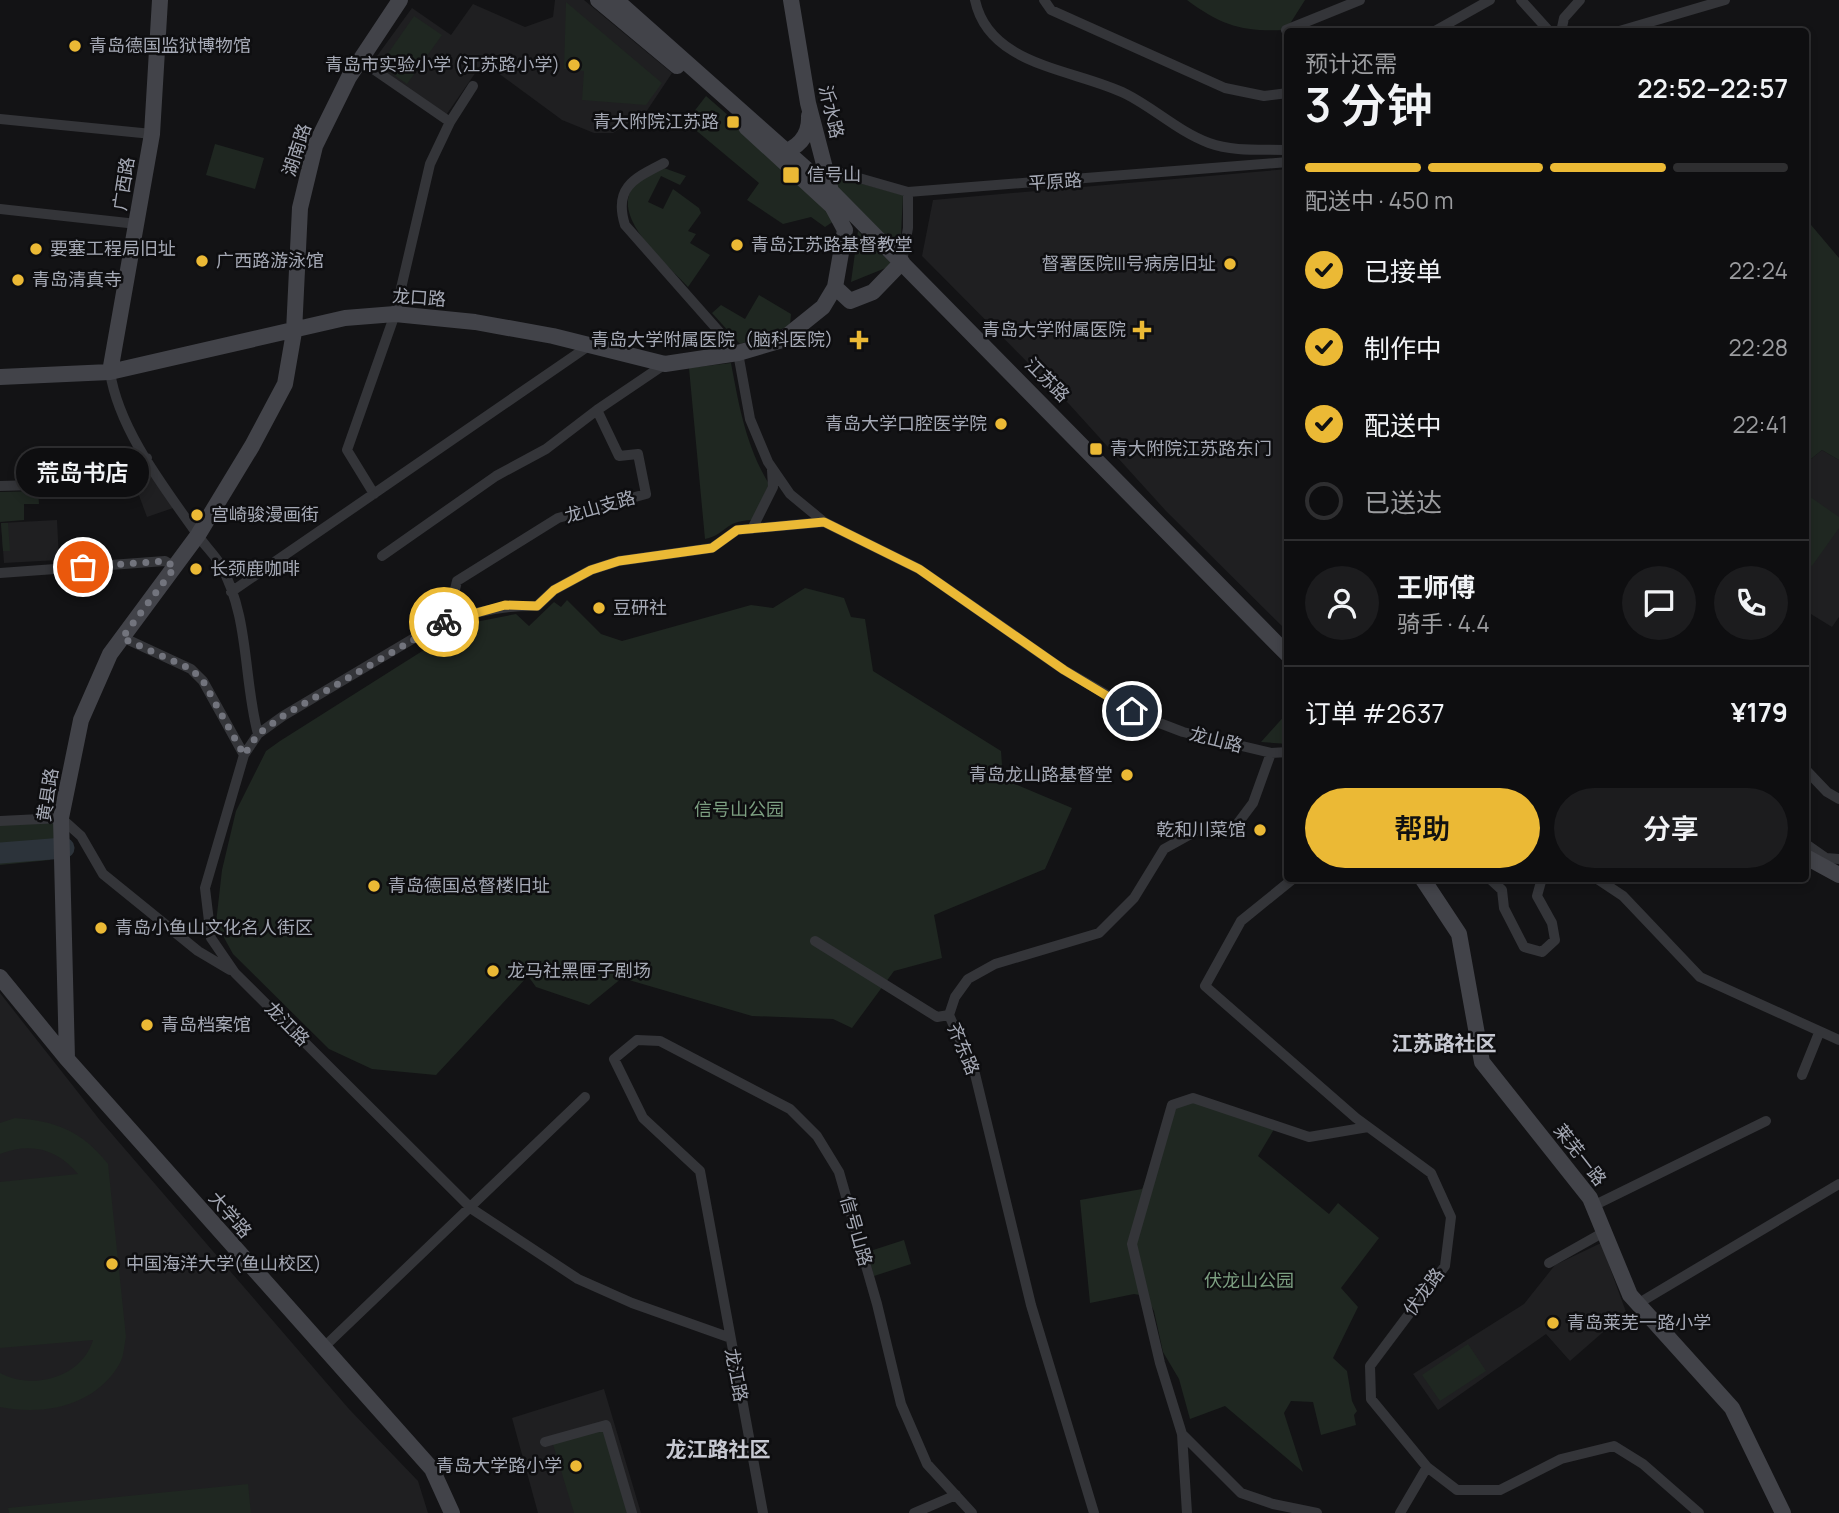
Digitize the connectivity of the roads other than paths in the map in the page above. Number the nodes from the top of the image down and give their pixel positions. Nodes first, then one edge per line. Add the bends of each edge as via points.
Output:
1 (160, 0) edge
2 (400, 0) edge
3 (598, 0) edge
4 (616, 0) edge
5 (791, 0) edge
6 (975, 0) edge
7 (1044, 0) edge
8 (1360, 0) edge
9 (1490, 0) edge
10 (1521, 0) edge
11 (1580, 0) edge
12 (1726, 0) edge
13 (1291, 28) edge
14 (1440, 28) edge
15 (1546, 28) edge
16 (1562, 28) edge
17 (1630, 28) edge
18 (360, 60) junction
19 (473, 86) dead end
20 (1284, 94) edge
21 (808, 103) junction
22 (0, 119) edge
23 (450, 122) junction
24 (152, 134) junction
25 (777, 147) junction
26 (1284, 150) edge
27 (1284, 162) edge
28 (664, 163) dead end
29 (824, 168) junction
30 (831, 191) junction
31 (908, 192) junction
32 (0, 209) edge
33 (136, 224) junction
34 (867, 227) junction
35 (845, 230) junction
36 (902, 262) junction
37 (835, 287) junction
38 (850, 301) junction
39 (822, 307) junction
40 (395, 314) junction
41 (293, 332) junction
42 (590, 345) junction
43 (738, 353) junction
44 (664, 364) junction
45 (110, 372) junction
46 (0, 377) edge
47 (597, 410) junction
48 (147, 458) junction
49 (772, 470) junction
50 (0, 486) edge
51 (374, 495) junction
52 (824, 522) junction
53 (752, 529) junction
54 (198, 535) junction
55 (382, 556) dead end
56 (175, 567) junction
57 (0, 573) edge
58 (231, 592) junction
59 (462, 615) junction
60 (122, 638) junction
61 (1284, 651) edge
62 (258, 734) junction
63 (1284, 752) edge
64 (1270, 753) junction
65 (244, 755) junction
66 (1809, 773) edge
67 (1839, 799) edge
68 (61, 818) junction
69 (0, 821) edge
70 (1809, 846) edge
71 (1809, 859) edge
72 (1839, 859) edge
73 (1839, 875) edge
74 (1289, 882) edge
75 (1425, 882) edge
76 (1493, 882) edge
77 (1541, 882) edge
78 (1602, 882) edge
79 (815, 941) dead end
80 (235, 973) junction
81 (0, 977) edge
82 (949, 1015) junction
83 (1819, 1033) junction
84 (1839, 1040) edge
85 (67, 1059) junction
86 (1802, 1075) dead end
87 (585, 1097) dead end
88 (1766, 1121) dead end
89 (1368, 1127) junction
90 (1839, 1184) edge
91 (1593, 1206) junction
92 (472, 1209) junction
93 (1604, 1232) junction
94 (1549, 1263) dead end
95 (1639, 1303) junction
96 (729, 1337) junction
97 (324, 1348) junction
98 (1182, 1434) junction
99 (545, 1442) dead end
100 (1427, 1467) junction
101 (956, 1495) junction
102 (452, 1513) edge
103 (632, 1513) edge
104 (763, 1513) edge
105 (914, 1513) edge
106 (972, 1513) edge
107 (1094, 1513) edge
108 (1187, 1513) edge
109 (1317, 1513) edge
110 (1401, 1513) edge
111 (1699, 1513) edge
112 (1783, 1513) edge

1 - 24 main road, 广西路
2 - 18 main road, 湖南路
3 - 25 main road, 江苏路
4 - 25 main road, 江苏路
5 - 21 main road, 沂水路
6 - 26 street via 979,18 1002,41 1039,66 1126,94 1208,143 1240,150
7 - 20 street via 1051,10 1225,88 1264,96
8 - 13 street
9 - 14 street
10 - 15 street
11 - 16 street via 1564,18
12 - 17 street
18 - 23 street
18 - 41 main road, 湖南路 via 315,146 300,208
19 - 23 street
21 - 25 main road via 802,124
21 - 29 main road, 沂水路
22 - 24 street
23 - 40 street via 430,164
24 - 33 main road, 广西路
25 - 30 main road, 江苏路
25 - 35 main road, 江苏路 via 832,206
27 - 31 street, 平原路
28 - 43 street via 636,178 623,193 620,211 625,225
29 - 30 main road, 沂水路
29 - 31 street, 平原路
30 - 34 main road, 江苏路
30 - 35 main road, 沂水路
31 - 36 street
32 - 33 street
33 - 45 main road, 广西路
34 - 35 main road via 856,224
34 - 36 main road, 江苏路
35 - 37 main road, 龙口路
36 - 38 main road, 龙口路 via 873,292
36 - 61 main road, 江苏路
37 - 38 main road
37 - 39 main road, 龙口路
38 - 39 main road, 龙口路
39 - 43 main road, 龙口路 via 782,340
40 - 41 main road, 龙口路 via 345,318
40 - 42 main road, 龙口路 via 475,322
40 - 51 street via 347,450
41 - 45 main road, 龙口路
41 - 54 main road, 黄县路 via 285,384
42 - 44 main road, 龙口路
42 - 51 street
43 - 44 main road, 龙口路
43 - 49 street, 龙山路 via 750,419
44 - 47 street
45 - 46 main road, 龙口路
45 - 48 street via 114,396
47 - 55 street via 546,449 496,476
47 - 59 street, 龙山支路 via 619,456 638,454 646,494 558,518 457,581 453,598
48 - 50 street via 93,480
48 - 54 street
49 - 52 street, 龙山路 via 790,494
49 - 53 street via 773,487
51 - 58 street
52 - 53 street
52 - 64 street, 龙山路 via 919,569 1064,670 1132,711 1183,732
53 - 59 street via 737,530 712,548 635,557 591,570 554,590 537,606 505,605
54 - 56 main road, 黄县路
54 - 58 street via 220,565
56 - 57 street via 165,561
56 - 60 main road, 黄县路
58 - 62 street via 246,638 248,700
59 - 62 street via 436,625
60 - 65 street via 191,669 203,681
60 - 68 main road, 黄县路 via 110,654 81,720
62 - 65 street, 龙江路
63 - 64 street, 龙山路
64 - 82 street, 齐东路 via 1253,803 1235,827 1200,829 1164,849 1134,898 1099,933 995,964 968,979
65 - 80 street, 龙江路 via 205,888 211,938
66 - 67 street
68 - 69 street
68 - 80 street via 81,836 103,874 198,951
68 - 85 main road, 黄县路
70 - 72 street via 1826,858
71 - 73 main road
74 - 89 street, 伏龙路 via 1241,921 1205,986
75 - 91 main road, 莱芜一路 via 1459,934 1482,1062
76 - 77 street via 1502,890 1504,908 1524,947 1542,953 1555,940 1552,923 1537,896
78 - 83 street via 1623,896 1700,977
79 - 82 street via 937,1017
80 - 92 street, 龙江路
81 - 85 main road, 大学路
82 - 107 street, 齐东路 via 975,1074 1031,1305
83 - 84 street
83 - 86 street
85 - 97 main road, 大学路
87 - 92 street
88 - 91 street
89 - 98 street via 1309,1137 1193,1098 1172,1105 1132,1244
89 - 100 street, 伏龙路 via 1431,1173 1451,1217 1445,1266 1370,1366 1371,1399
90 - 95 street
91 - 93 main road, 莱芜一路
92 - 96 street, 龙江路 via 578,1279
92 - 97 street
93 - 94 street
93 - 95 main road, 莱芜一路 via 1630,1294
95 - 112 main road, 莱芜一路 via 1732,1408
96 - 101 street, 信号山路 via 700,1171 643,1118 614,1059 638,1040 660,1041 790,1109 817,1136 839,1172 901,1404 927,1464
96 - 104 street, 龙江路
97 - 102 main road, 大学路 via 432,1469
98 - 108 street
98 - 109 street via 1241,1493
99 - 103 street via 606,1425
100 - 110 street
100 - 111 street, 伏龙路 via 1457,1490 1500,1490 1561,1459 1614,1446 1643,1464
101 - 105 street
101 - 106 street, 信号山路

